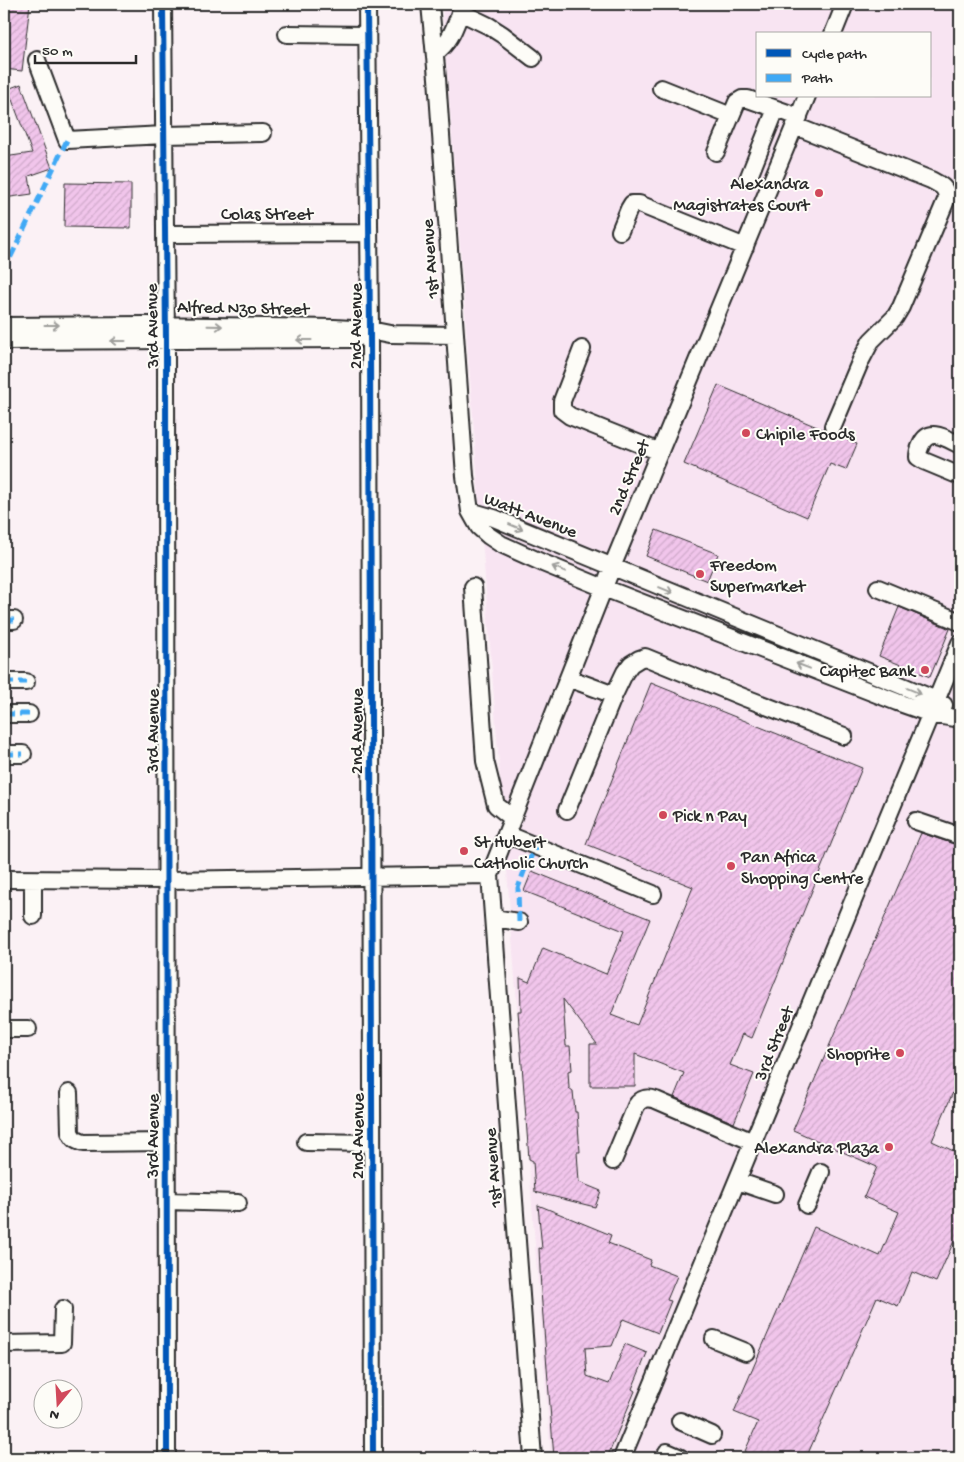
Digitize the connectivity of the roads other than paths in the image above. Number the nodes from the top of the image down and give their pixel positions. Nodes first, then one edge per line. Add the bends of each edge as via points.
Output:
1 (163, 4) edge
2 (367, 4) edge
3 (430, 4) edge
4 (845, 4) edge
5 (462, 8) edge
6 (834, 32) edge
7 (287, 34) dead end
8 (367, 34) junction
9 (435, 53) junction
10 (533, 58) dead end
11 (38, 60) dead end
12 (660, 88) dead end
13 (806, 98) edge
14 (776, 109) junction
15 (731, 116) junction
16 (797, 121) junction
17 (263, 133) dead end
18 (164, 135) junction
19 (716, 152) dead end
20 (748, 179) dead end
21 (620, 231) dead end
22 (369, 233) junction
23 (165, 234) junction
24 (745, 247) junction
25 (4, 326) edge
26 (166, 333) junction
27 (370, 334) junction
28 (455, 336) junction
29 (4, 341) edge
30 (582, 349) dead end
31 (833, 426) dead end
32 (960, 445) edge
33 (660, 452) junction
34 (960, 476) edge
35 (470, 511) junction
36 (612, 567) junction
37 (474, 587) dead end
38 (604, 588) junction
39 (878, 588) dead end
40 (960, 622) edge
41 (959, 650) edge
42 (568, 678) junction
43 (4, 682) edge
44 (26, 682) dead end
45 (614, 695) junction
46 (934, 707) junction
47 (4, 714) edge
48 (29, 714) dead end
49 (960, 718) edge
50 (844, 736) dead end
51 (4, 754) edge
52 (23, 754) dead end
53 (567, 810) dead end
54 (512, 818) junction
55 (916, 821) dead end
56 (506, 834) junction
57 (960, 836) edge
58 (490, 875) junction
59 (372, 877) junction
60 (4, 879) edge
61 (33, 880) junction
62 (167, 880) junction
63 (653, 894) dead end
64 (33, 916) dead end
65 (494, 918) junction
66 (519, 922) dead end
67 (4, 1029) edge
68 (28, 1029) dead end
69 (70, 1092) dead end
70 (167, 1142) junction
71 (306, 1142) dead end
72 (753, 1142) junction
73 (372, 1143) junction
74 (612, 1161) dead end
75 (821, 1172) dead end
76 (737, 1181) junction
77 (775, 1194) dead end
78 (167, 1201) junction
79 (238, 1203) dead end
80 (807, 1205) dead end
81 (63, 1309) dead end
82 (714, 1339) dead end
83 (4, 1344) edge
84 (746, 1352) dead end
85 (680, 1421) dead end
86 (712, 1435) dead end
87 (167, 1458) edge
88 (372, 1458) edge
89 (533, 1458) edge
90 (622, 1458) edge

1 - 18 street, 3rd Avenue
2 - 8 street, 2nd Avenue
3 - 9 street, 1st Avenue
4 - 6 street
5 - 9 street via 449,40
5 - 10 street
7 - 8 street
8 - 22 street, 2nd Avenue
9 - 28 street, 1st Avenue
11 - 18 street via 67,140
12 - 15 street
13 - 16 street, 2nd Street
14 - 15 street via 748,98 737,102
14 - 16 street
14 - 20 street
15 - 19 street
16 - 24 street, 2nd Street
16 - 31 street via 940,185 947,198 901,307 871,341
17 - 18 street
18 - 23 street, 3rd Avenue
21 - 24 street via 632,204 639,204
22 - 23 street, Colas Street
22 - 27 street, 2nd Avenue
23 - 26 street, 3rd Avenue
24 - 33 street, 2nd Street
25 -> 26 street, Alfred Nzo Street
26 - 27 street, Alfred Nzo Street
26 -> 29 street, Alfred Nzo Street
26 - 62 street, 3rd Avenue
27 - 28 street, Alfred Nzo Street
27 - 59 street, 2nd Avenue
28 - 35 street, 1st Avenue
30 - 33 street via 562,401 562,410
32 - 34 street via 929,435 923,439 918,452 918,457 924,461
33 - 36 street, 2nd Street
35 -> 36 street, Watt Avenue
38 -> 35 street, Watt Avenue via 501,544 479,527
36 - 38 street, 2nd Street
36 -> 46 street, Watt Avenue
37 - 54 street via 484,761 496,805
38 - 42 street, 2nd Street
46 -> 38 street, Watt Avenue via 737,640
39 - 40 street
41 - 46 street, 3rd Street
42 - 45 street
42 - 54 street, 2nd Street
43 - 44 street
45 - 50 street via 625,672 645,657
45 - 53 street
46 - 49 street, Watt Avenue
46 - 72 street, 3rd Street
47 - 48 street
51 - 52 street
54 - 56 street, 2nd Street
55 - 57 street
56 - 58 street, 2nd Street
56 - 63 street
58 - 59 street
58 - 65 street, 1st Avenue
59 - 62 street
59 - 73 street, 2nd Avenue
60 - 61 street
61 - 62 street
61 - 64 street
62 - 70 street, 3rd Avenue
65 - 66 street
65 - 89 street, 1st Avenue
67 - 68 street
69 - 70 street via 70,1132 77,1141
70 - 78 street, 3rd Avenue
71 - 73 street
72 - 74 street via 651,1098 640,1101 636,1106
72 - 76 street, 3rd Street
73 - 88 street, 2nd Avenue
75 - 80 street
76 - 77 street
76 - 90 street, 3rd Street
78 - 79 street
78 - 87 street, 3rd Avenue
81 - 83 street via 62,1343
82 - 84 street
85 - 86 street

